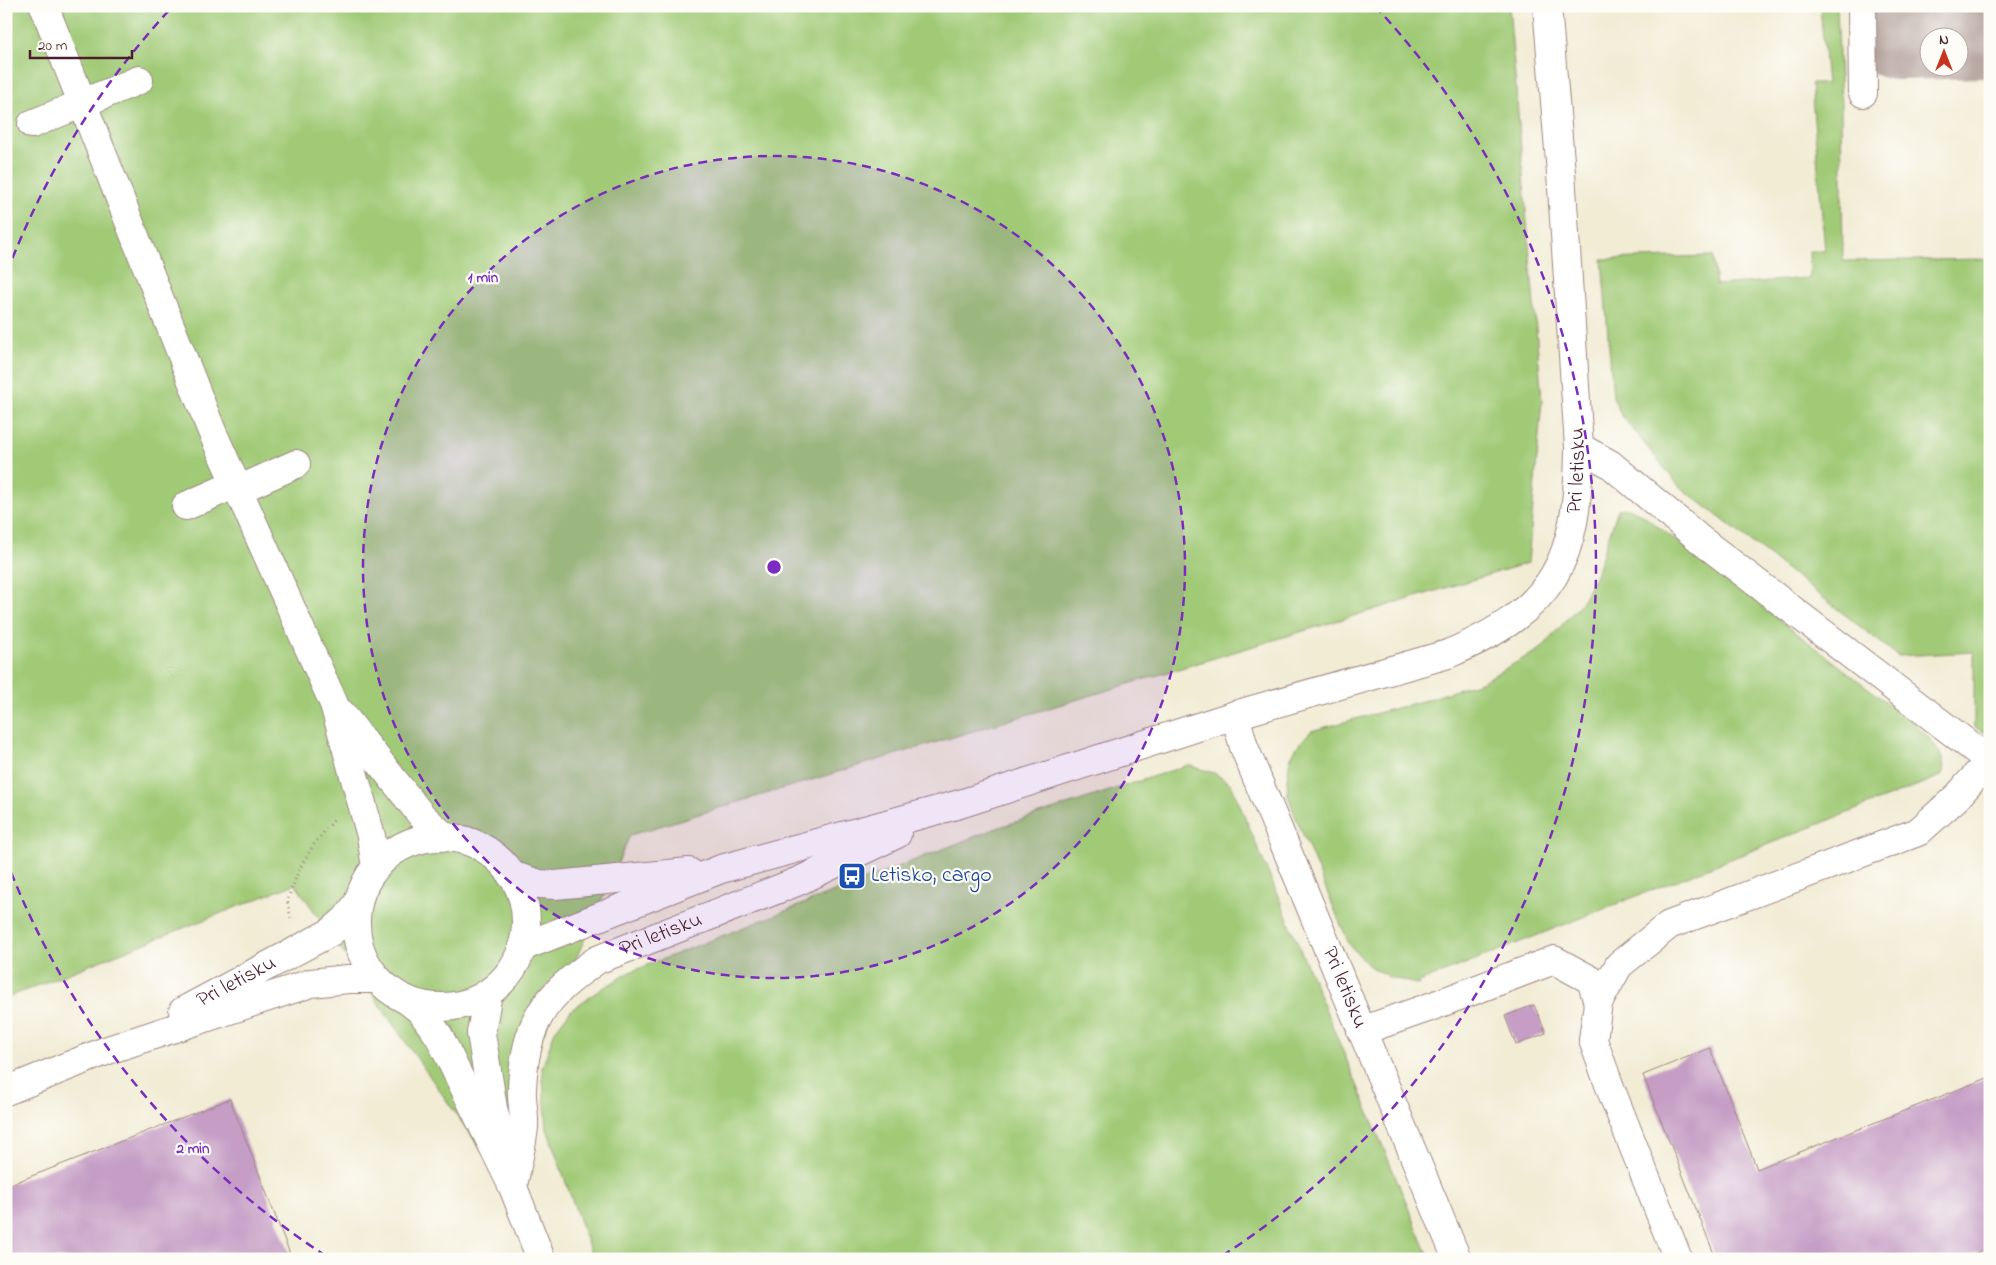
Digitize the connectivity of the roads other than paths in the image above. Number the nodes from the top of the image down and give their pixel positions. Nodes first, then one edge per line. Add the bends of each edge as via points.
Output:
1 (44, 6) edge
2 (1547, 6) edge
3 (1862, 6) edge
4 (139, 80) dead end
5 (1863, 93) dead end
6 (82, 103) junction
7 (32, 124) dead end
8 (1579, 447) junction
9 (296, 464) dead end
10 (237, 487) junction
11 (186, 506) dead end
12 (334, 704) junction
13 (1235, 715) junction
14 (1990, 761) edge
15 (960, 804) junction
16 (445, 838) junction
17 (376, 867) junction
18 (721, 869) junction
19 (511, 875) junction
20 (358, 903) junction
21 (522, 947) junction
22 (377, 979) junction
23 (488, 993) junction
24 (407, 1000) junction
25 (1598, 1003) junction
26 (1361, 1031) junction
27 (108, 1050) junction
28 (6, 1091) edge
29 (513, 1187) junction
30 (541, 1259) edge
31 (1456, 1259) edge
32 (1678, 1259) edge

1 - 6 street
2 - 8 street, Pri letisku
3 - 5 street
4 - 6 street
6 - 7 street
6 - 10 street
8 - 13 street, Pri letisku via 1579,491 1568,548 1555,576 1535,602 1506,626 1448,654
8 - 14 street via 1610,464 1702,541
9 - 10 street
10 - 11 street
10 - 12 street
12 - 16 street via 422,816
12 - 17 street via 371,836
13 - 15 street, Pri letisku
13 - 26 street, Pri letisku via 1244,747
14 - 25 street via 1957,798 1918,832 1669,926 1619,965
15 - 18 street, Pri letisku
15 - 29 street, Pri letisku via 799,882 597,960 570,979 546,1003 531,1029 522,1090 524,1125
16 - 17 street, Pri letisku via 407,844
16 - 19 street, Pri letisku via 477,846 501,863
17 - 20 street, Pri letisku via 365,883
18 - 19 street, Pri letisku via 555,886
18 - 21 street, Pri letisku
19 - 21 street, Pri letisku via 523,902
20 - 22 street, Pri letisku via 359,943
20 - 27 street, Pri letisku via 331,932
21 - 23 street, Pri letisku via 501,983
22 - 24 street, Pri letisku
22 - 27 street, Pri letisku via 312,983
23 - 24 street, Pri letisku via 473,1001 440,1007
23 - 29 street, Pri letisku via 481,1033 493,1108
24 - 29 street, Pri letisku via 421,1011 439,1036
25 - 26 street via 1591,980 1554,960
25 - 32 street via 1593,1040
26 - 31 street, Pri letisku
27 - 28 street, Pri letisku
29 - 30 street, Pri letisku

